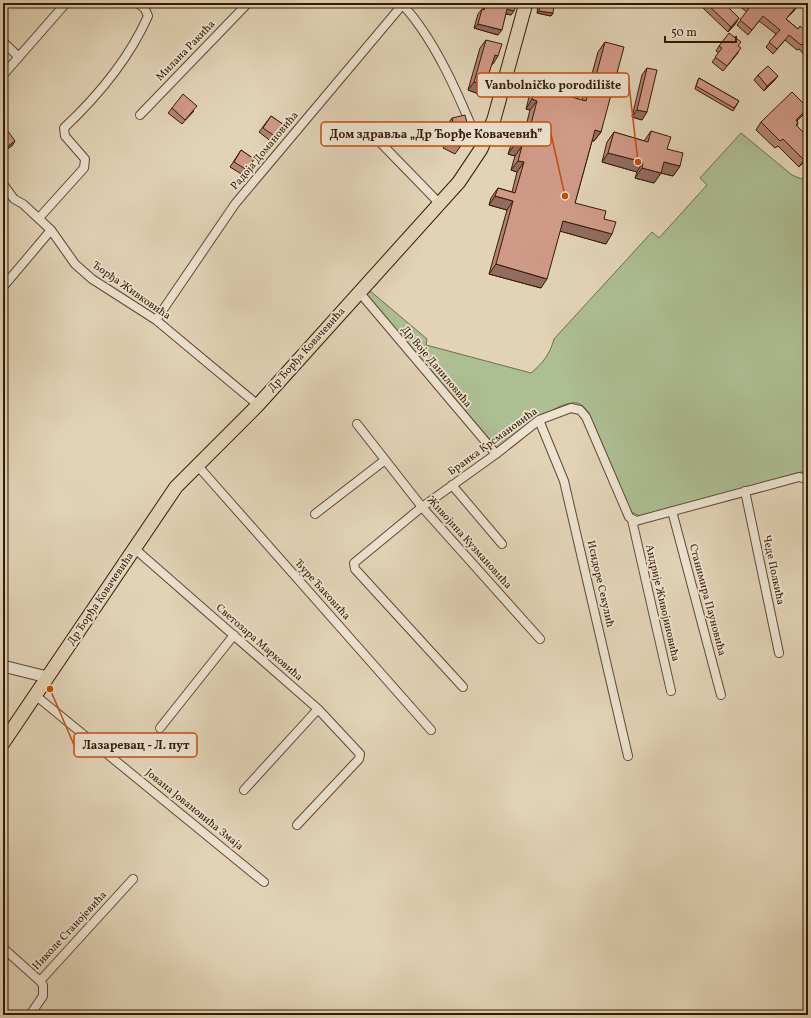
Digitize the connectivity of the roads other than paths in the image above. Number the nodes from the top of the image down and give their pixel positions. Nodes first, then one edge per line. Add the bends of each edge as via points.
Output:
1 (66, 3) edge
2 (138, 3) edge
3 (248, 3) edge
4 (526, 3) edge
5 (402, 4) edge
6 (3, 42) edge
7 (20, 57) junction
8 (3, 75) edge
9 (140, 115) dead end
10 (372, 134) dead end
11 (481, 149) junction
12 (3, 184) edge
13 (440, 204) junction
14 (39, 218) junction
15 (50, 230) junction
16 (3, 287) edge
17 (360, 293) junction
18 (156, 320) junction
19 (258, 405) junction
20 (539, 420) junction
21 (357, 424) dead end
22 (496, 454) junction
23 (385, 460) junction
24 (196, 465) junction
25 (808, 479) edge
26 (452, 485) junction
27 (745, 491) junction
28 (422, 507) junction
29 (672, 511) junction
30 (315, 514) dead end
31 (632, 520) junction
32 (502, 544) dead end
33 (135, 549) junction
34 (234, 635) junction
35 (540, 639) dead end
36 (779, 653) dead end
37 (3, 666) edge
38 (47, 677) junction
39 (463, 687) dead end
40 (671, 691) dead end
41 (35, 695) junction
42 (721, 695) dead end
43 (318, 709) junction
44 (160, 728) dead end
45 (431, 730) dead end
46 (3, 743) edge
47 (628, 756) dead end
48 (244, 790) dead end
49 (297, 825) dead end
50 (132, 879) dead end
51 (264, 882) dead end
52 (3, 948) edge
53 (40, 981) junction
54 (30, 1015) edge

1 - 7 street
2 - 14 street via 148,16 135,40 89,105 64,128 65,136 85,159 84,168
3 - 9 street, Милана Ракића
4 - 11 main road, Др Ђорђа Ковачевића via 494,119
5 - 11 street via 425,32 454,87
5 - 18 street, Радоја Домановића via 235,204
6 - 7 street
7 - 8 street
10 - 13 street
11 - 13 main road, Др Ђорђа Ковачевића via 459,182
12 - 14 street, Ђорђа Живковића via 14,199
13 - 17 main road, Др Ђорђа Ковачевића
14 - 15 street, Ђорђа Живковића
15 - 16 street
15 - 18 street, Ђорђа Живковића via 75,264 92,279
17 - 19 main road, Др Ђорђа Ковачевића
17 - 22 street, Др Воје Даниловића
18 - 19 street, Ђорђа Живковића
19 - 24 main road, Др Ђорђа Ковачевића
20 - 22 street, Бранка Крсмановића
20 - 31 street, Бранка Крсмановића via 571,408 580,410 586,417
20 - 47 street, Исидоре Секулић via 564,481
21 - 23 street, Живојина Кузмановића
22 - 26 street, Бранка Крсмановића
23 - 28 street, Живојина Кузмановића
23 - 30 street
24 - 33 main road, Др Ђорђа Ковачевића via 176,487
24 - 45 street, Ђуре Ђаковића
25 - 27 street via 799,477
26 - 28 street, Бранка Крсмановића
26 - 32 street
27 - 29 street
27 - 36 street, Чеде Полкића
28 - 35 street, Живојина Кузмановића
28 - 39 street, Бранка Крсмановића via 354,563 355,569
29 - 31 street via 638,521
29 - 42 street, Станимира Пауновића
31 - 40 street, Андрије Живојиновића
33 - 34 street, Светозара Марковића
33 - 38 main road, Др Ђорђа Ковачевића
34 - 43 street, Светозара Марковића
34 - 44 street
37 - 38 street
38 - 41 main road, Др Ђорђа Ковачевића
41 - 46 main road, Др Ђорђа Ковачевића
41 - 51 street, Јована Јовановића Змаја
43 - 48 street
43 - 49 street, Светозара Марковића via 360,754 359,759
50 - 53 street, Николе Станојевића
52 - 53 street, Николе Станојевића
53 - 54 street via 43,985 43,996

